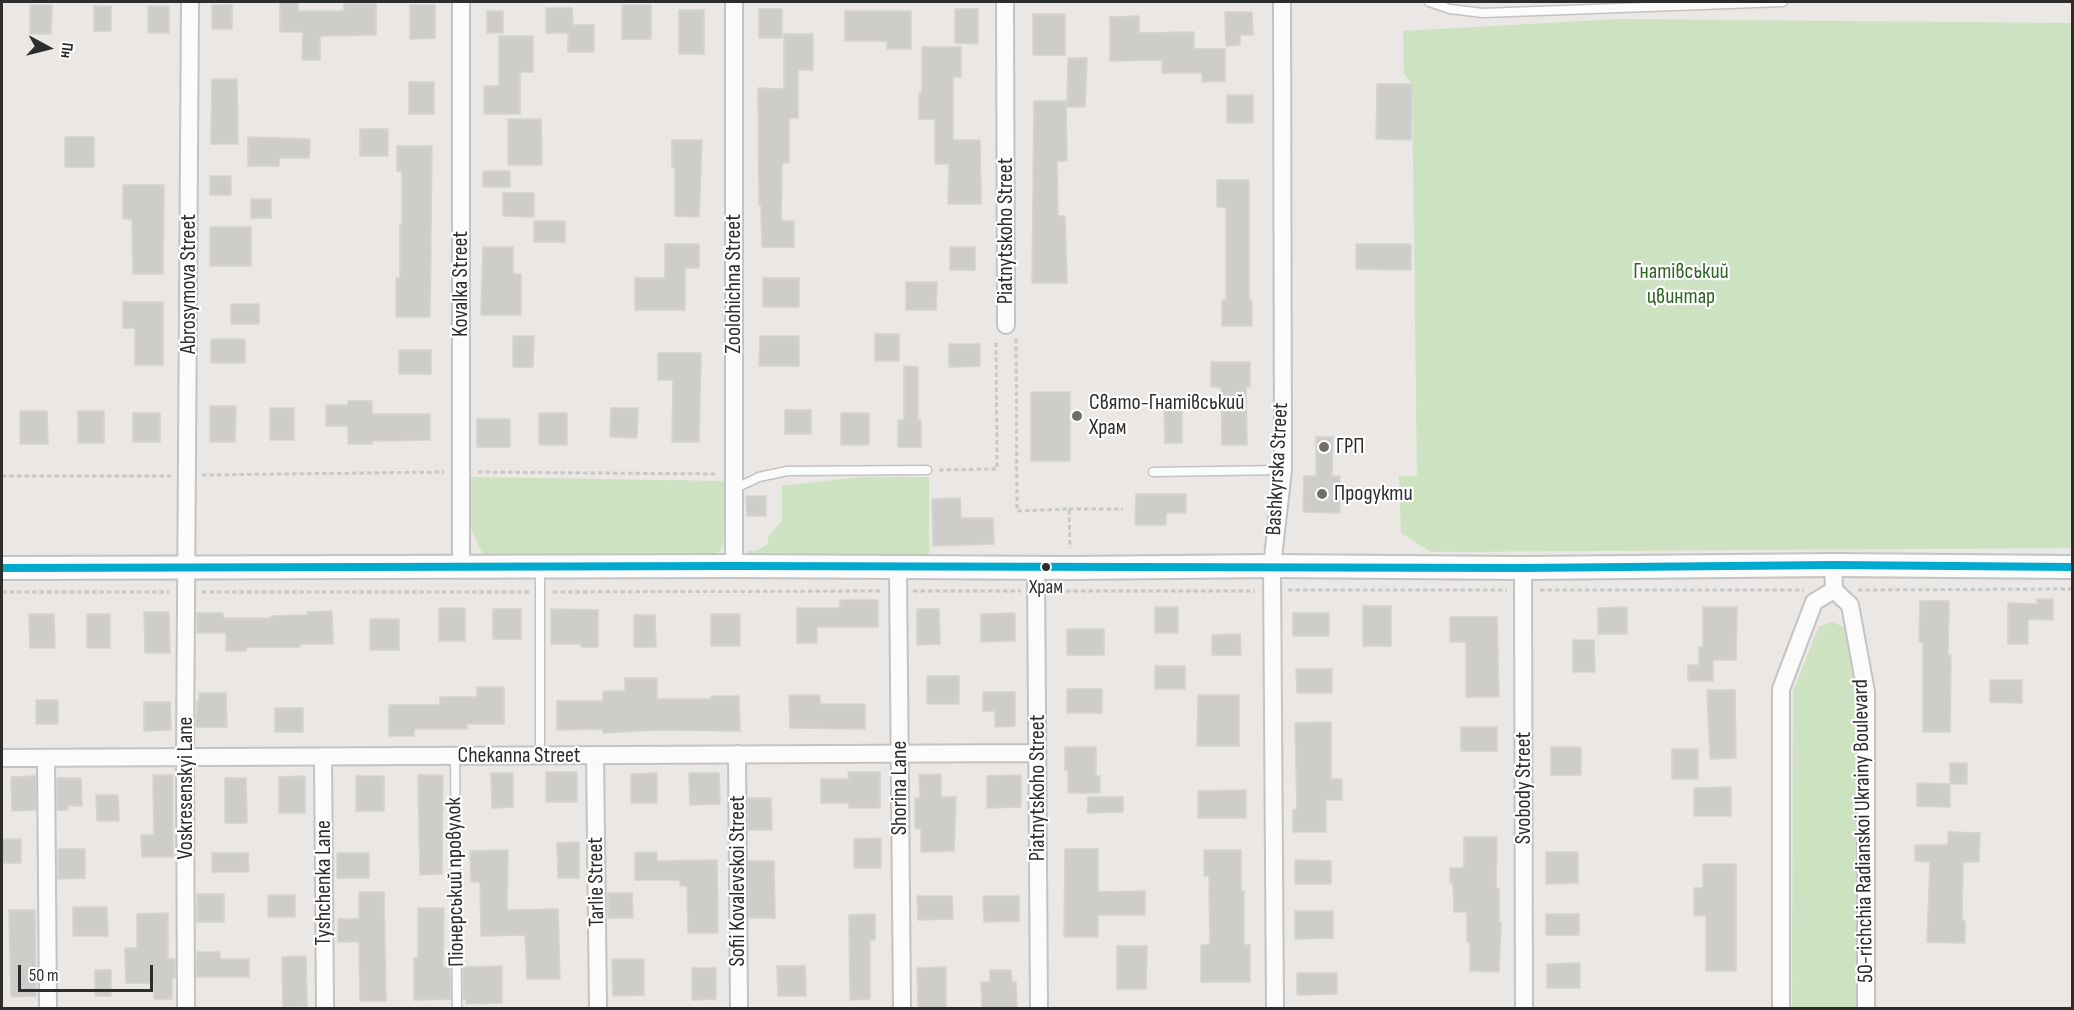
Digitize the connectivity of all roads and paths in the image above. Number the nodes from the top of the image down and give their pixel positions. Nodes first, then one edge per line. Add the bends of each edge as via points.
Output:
1 (190, 2) edge
2 (461, 2) edge
3 (734, 2) edge
4 (1005, 2) edge
5 (1282, 2) edge
6 (1429, 2) edge
7 (1783, 2) edge
8 (1006, 325) junction
9 (927, 470) joint
10 (1283, 470) junction
11 (461, 472) junction
12 (1153, 472) dead end
13 (2, 476) edge
14 (187, 476) junction
15 (734, 481) junction
16 (1123, 509) dead end
17 (1069, 510) junction
18 (1833, 565) junction
19 (734, 566) junction
20 (1272, 566) junction
21 (187, 567) junction
22 (461, 567) junction
23 (540, 567) junction
24 (2073, 567) edge
25 (2, 568) edge
26 (898, 568) junction
27 (1036, 568) junction
28 (1070, 568) junction
29 (1523, 568) junction
30 (1834, 590) junction
31 (1037, 753) junction
32 (736, 754) junction
33 (900, 754) junction
34 (595, 755) junction
35 (455, 756) junction
36 (540, 756) junction
37 (185, 757) junction
38 (323, 757) junction
39 (2, 758) edge
40 (46, 758) junction
41 (48, 1008) edge
42 (186, 1008) edge
43 (325, 1008) edge
44 (457, 1008) edge
45 (598, 1008) edge
46 (739, 1008) edge
47 (902, 1008) edge
48 (1039, 1008) edge
49 (1275, 1008) edge
50 (1524, 1008) edge
51 (1780, 1008) edge
52 (1866, 1008) edge

1 - 14 street, Abrosymova Street
2 - 11 street, Kovalka Street
3 - 15 street, Zoolohichna Street
4 - 8 street, Piatnytskoho Street
5 - 10 street, Bashkyrska Street
6 - 7 lane via 1483,13
8 - 9 path via 996,330 997,469
8 - 17 path, Piatnytskoho Street via 1016,330 1017,511
9 - 15 lane via 787,471
10 - 12 lane
10 - 20 street, Bashkyrska Street
11 - 14 path
11 - 15 path
11 - 22 street, Kovalka Street
13 - 14 path
14 - 21 street, Abrosymova Street
15 - 19 street, Zoolohichna Street
16 - 17 path, Piatnytskoho Street
17 - 28 path
18 - 24 street
18 - 29 street
18 - 30 street
19 - 23 street
19 - 26 street
20 - 28 street
20 - 29 street
20 - 49 street, Bashkyrska Street
21 - 22 street
21 - 25 street
21 - 37 street, Voskresenskyi Lane
22 - 23 street
23 - 36 lane
26 - 27 street
26 - 33 street, Shorina Lane
27 - 28 street
27 - 31 street, Piatnytskoho Street
29 - 50 street, Svobody Street
30 - 51 street via 1814,602 1781,689
30 - 52 street, 50-richchia Radianskoi Ukrainy Boulevard via 1850,605 1866,692
31 - 33 street, Chekanna Street
31 - 48 street, Piatnytskoho Street
32 - 33 street, Chekanna Street
32 - 34 street, Chekanna Street
32 - 46 street, Sofii Kovalevskoi Street
33 - 47 street, Shorina Lane
34 - 36 street, Chekanna Street
34 - 45 street, Tarlie Street
35 - 36 street, Chekanna Street
35 - 38 street, Chekanna Street
35 - 44 lane, Пiонерський провулок
37 - 38 street, Chekanna Street
37 - 40 street, Chekanna Street
37 - 42 street, Voskresenskyi Lane
38 - 43 street, Tyshchenka Lane
39 - 40 street, Chekanna Street
40 - 41 street

